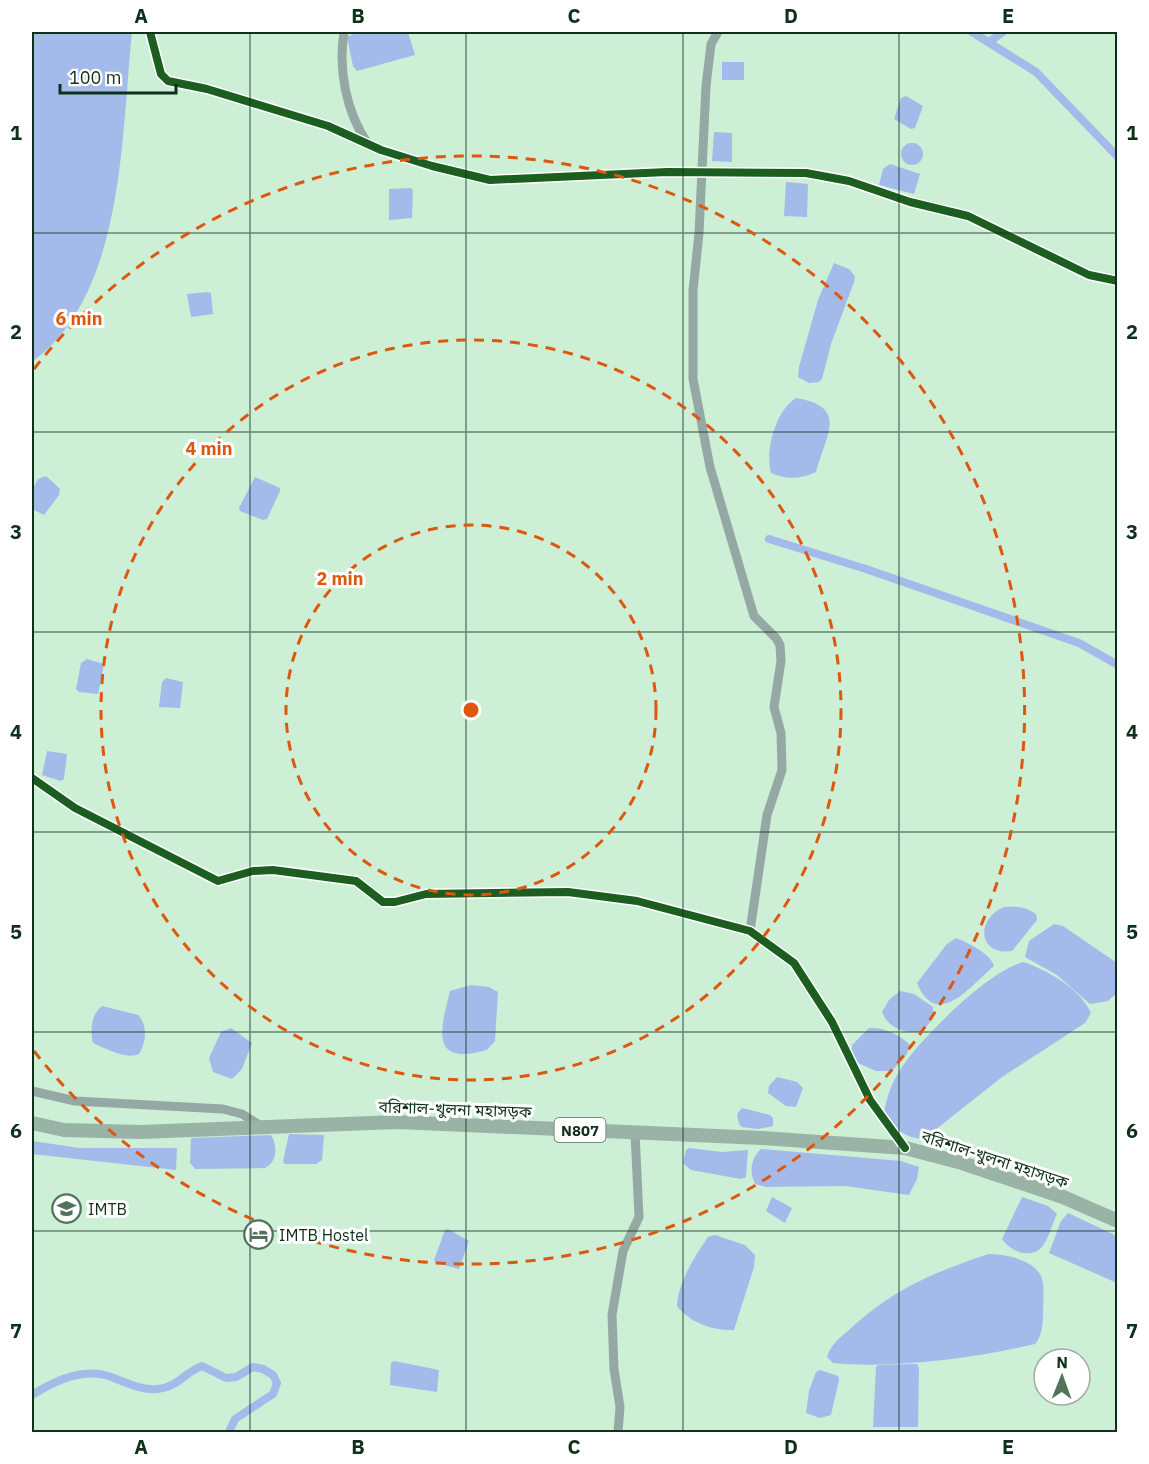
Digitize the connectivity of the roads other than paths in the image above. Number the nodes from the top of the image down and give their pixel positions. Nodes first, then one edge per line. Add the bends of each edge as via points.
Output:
1 (150, 32) edge
2 (344, 32) edge
3 (718, 32) edge
4 (368, 144) junction
5 (703, 173) junction
6 (1118, 281) edge
7 (32, 778) edge
8 (750, 931) junction
9 (32, 1091) edge
10 (32, 1124) edge
11 (263, 1127) junction
12 (635, 1133) junction
13 (905, 1148) junction
14 (1118, 1221) edge
15 (618, 1432) edge

1 - 4 street via 161,74 168,81 328,126
2 - 4 street via 342,62 348,104
3 - 5 street via 711,44 706,86
4 - 5 street via 490,180
5 - 6 street via 806,173 849,181 968,216 1089,275
5 - 8 street via 693,291 693,380 710,467 754,616 776,638 781,661 774,707 781,733 782,770 767,815
7 - 8 street via 84,813 218,881 273,870 356,881 383,902 426,894 568,892 637,901
8 - 13 street via 794,963 831,1022 870,1100
9 - 11 street via 75,1101 224,1109 242,1114
10 - 11 highway, বরিশাল-খুলনা মহাসড়ক / N807 via 64,1130 141,1132
11 - 12 highway, বরিশাল-খুলনা মহাসড়ক / N807 via 397,1122
12 - 13 highway, বরিশাল-খুলনা মহাসড়ক / N807
12 - 15 street via 639,1216 623,1251 612,1315 620,1407
13 - 14 highway, বরিশাল-খুলনা মহাসড়ক / N807 via 1063,1197

